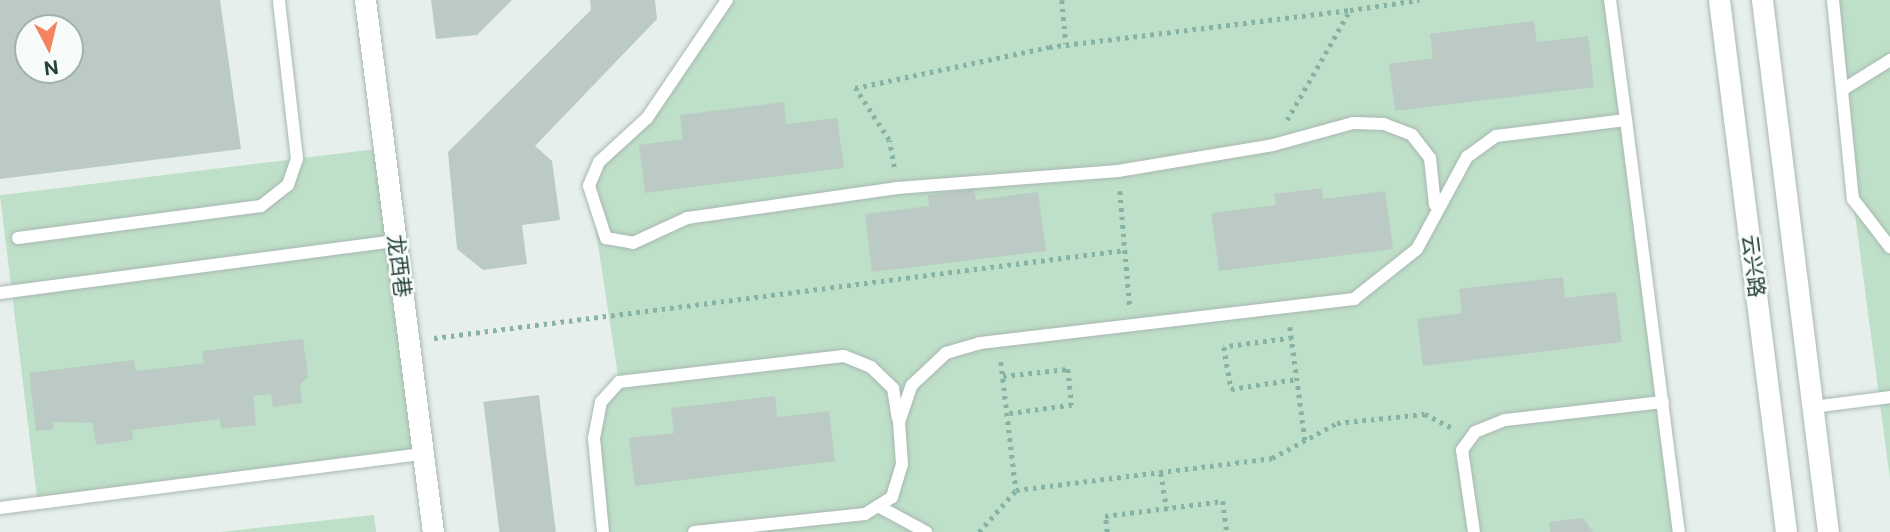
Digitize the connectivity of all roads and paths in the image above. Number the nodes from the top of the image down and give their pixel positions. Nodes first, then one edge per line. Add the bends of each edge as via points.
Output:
1 (279, 0) edge
2 (365, 0) edge
3 (727, 0) edge
4 (1062, 0) edge
5 (1419, 0) edge
6 (1611, 0) edge
7 (1719, 0) edge
8 (1762, 0) edge
9 (1833, 0) edge
10 (1350, 10) junction
11 (1066, 44) junction
12 (1890, 60) edge
13 (1842, 90) junction
14 (1626, 120) junction
15 (1273, 145) junction
16 (1118, 172) junction
17 (897, 188) junction
18 (1436, 205) junction
19 (18, 238) dead end
20 (396, 241) junction
21 (1889, 244) edge
22 (1125, 250) junction
23 (0, 293) edge
24 (1287, 306) junction
25 (1132, 325) junction
26 (1292, 338) junction
27 (998, 340) junction
28 (409, 341) junction
29 (1003, 376) junction
30 (1297, 379) junction
31 (1890, 397) edge
32 (1663, 402) junction
33 (1813, 407) junction
34 (1007, 414) junction
35 (899, 422) junction
36 (1471, 437) junction
37 (1306, 440) junction
38 (423, 454) junction
39 (1161, 472) junction
40 (1016, 490) junction
41 (878, 506) junction
42 (0, 508) edge
43 (1167, 509) junction
44 (433, 532) edge
45 (604, 532) edge
46 (694, 532) edge
47 (926, 532) edge
48 (979, 532) edge
49 (1107, 532) edge
50 (1227, 532) edge
51 (1475, 532) edge
52 (1679, 532) edge
53 (1786, 532) edge
54 (1828, 532) edge

1 - 19 lane via 297,159 288,185 261,206
2 - 20 street, 龙西巷
3 - 17 lane via 648,118 599,162 589,186 607,238 633,243 687,218
4 - 11 path
5 - 10 path
6 - 14 lane
7 - 53 street, 云兴路
8 - 33 street, 云兴路
9 - 13 lane
10 - 11 path
10 - 15 path
11 - 17 path via 855,88 889,140
12 - 13 lane
13 - 21 lane via 1853,199
14 - 18 lane via 1496,136 1467,156
14 - 32 lane
15 - 16 lane
15 - 18 lane via 1353,123 1384,124 1412,135 1430,158
16 - 17 lane
16 - 22 path
18 - 24 lane via 1417,249 1354,299
20 - 23 lane
20 - 28 street, 龙西巷
22 - 25 path
22 - 28 path
24 - 25 lane
24 - 26 path
25 - 27 lane
26 - 30 path
26 - 30 path via 1224,347 1231,389
27 - 29 path
27 - 35 lane via 946,353 912,385
28 - 38 street, 龙西巷
29 - 34 path
29 - 34 path via 1068,369 1072,405
30 - 37 path
31 - 33 lane
32 - 36 lane via 1505,420
32 - 52 lane
33 - 54 street, 云兴路
34 - 40 path
35 - 41 lane via 902,464 892,498
35 - 45 lane via 893,388 872,367 844,356 619,382 601,402 594,438
36 - 37 path via 1425,414 1337,423
36 - 51 lane via 1462,450
37 - 39 path via 1272,458
38 - 42 lane
38 - 44 street, 龙西巷
39 - 40 path
39 - 43 path
40 - 48 path
41 - 46 lane via 865,514
41 - 47 lane
43 - 49 path via 1105,516
43 - 50 path via 1223,501

